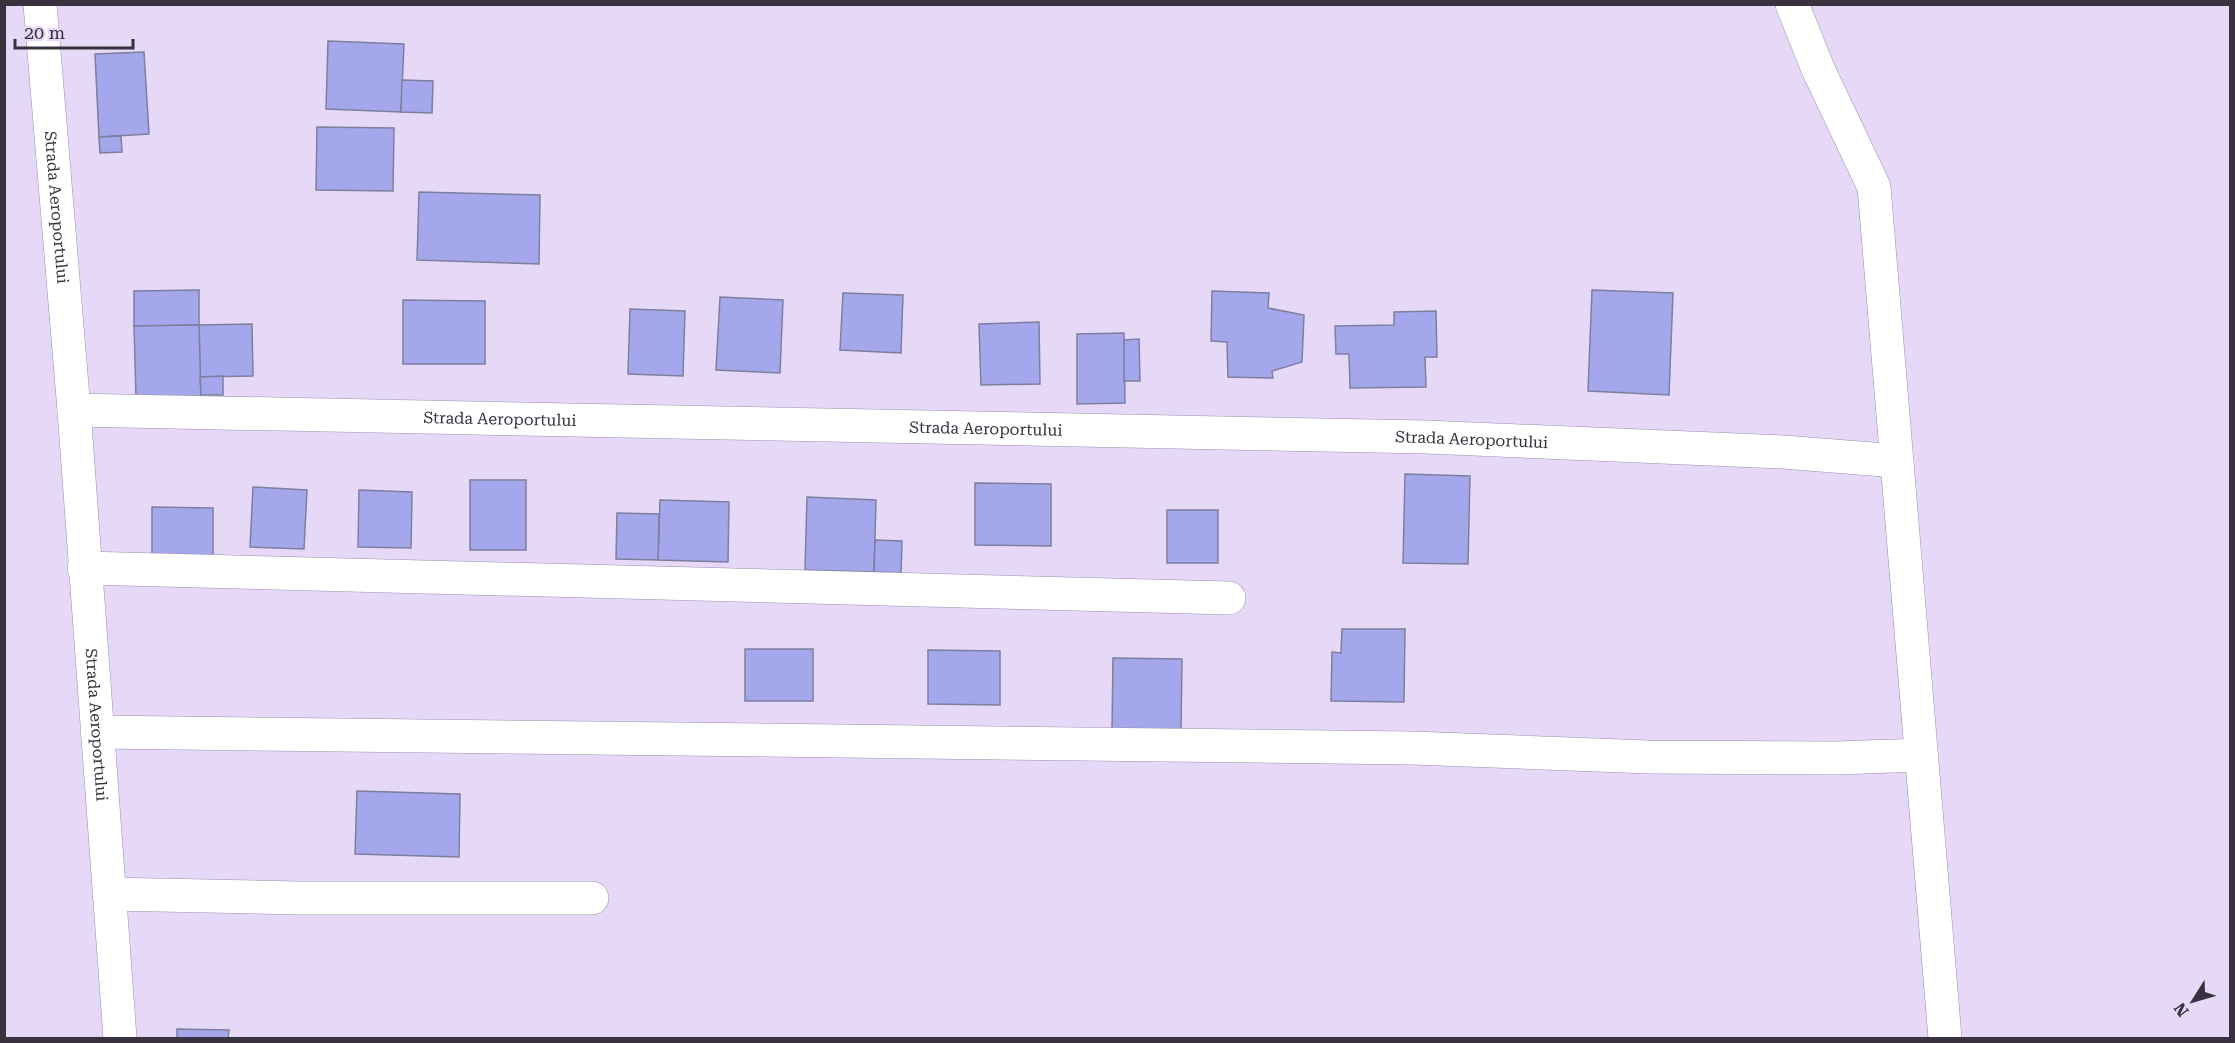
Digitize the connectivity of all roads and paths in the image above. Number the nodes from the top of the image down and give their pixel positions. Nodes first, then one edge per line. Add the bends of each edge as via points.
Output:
1 (40, 4) edge
2 (1792, 4) edge
3 (74, 410) junction
4 (1897, 461) junction
5 (84, 568) junction
6 (1229, 598) dead end
7 (97, 732) junction
8 (1921, 755) junction
9 (110, 894) junction
10 (592, 898) dead end
11 (120, 1038) edge
12 (1945, 1038) edge

1 - 3 street, Strada Aeroportului
2 - 4 street via 1874,187
3 - 4 street, Strada Aeroportului via 1426,437 1784,452
3 - 5 street, Strada Aeroportului
4 - 8 street
5 - 6 street
5 - 7 street, Strada Aeroportului
7 - 8 street via 1412,748 1648,757
7 - 9 street, Strada Aeroportului
8 - 12 street
9 - 10 street
9 - 11 street, Strada Aeroportului

